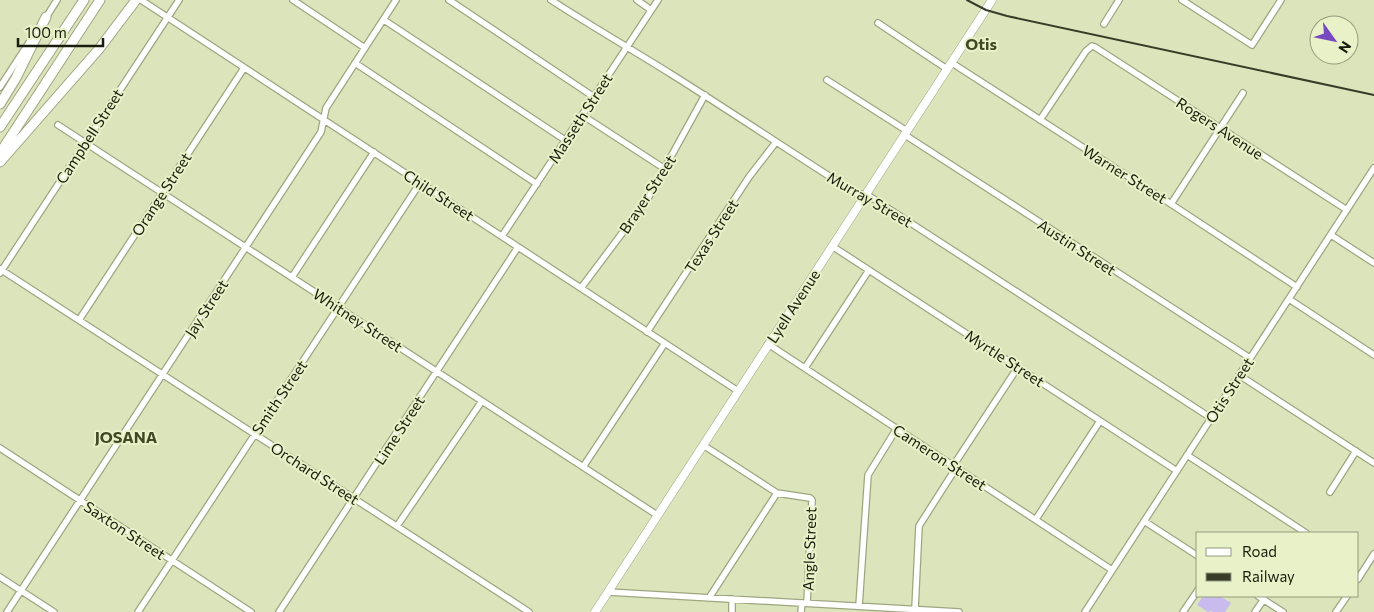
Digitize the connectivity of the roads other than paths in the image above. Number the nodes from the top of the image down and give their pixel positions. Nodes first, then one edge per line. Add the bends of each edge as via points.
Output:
1 (57, 0) edge
2 (84, 0) edge
3 (100, 0) edge
4 (136, 0) edge
5 (141, 0) edge
6 (179, 0) edge
7 (293, 0) edge
8 (396, 0) edge
9 (449, 0) edge
10 (552, 0) edge
11 (637, 0) edge
12 (658, 0) edge
13 (992, 0) edge
14 (1119, 0) edge
15 (1182, 0) edge
16 (1280, 0) edge
17 (651, 10) junction
18 (46, 17) junction
19 (167, 17) junction
20 (384, 20) junction
21 (878, 24) dead end
22 (1104, 24) dead end
23 (627, 46) junction
24 (365, 48) junction
25 (355, 63) junction
26 (950, 66) junction
27 (244, 68) junction
28 (827, 80) dead end
29 (0, 87) edge
30 (1243, 93) dead end
31 (705, 96) junction
32 (594, 97) junction
33 (0, 104) edge
34 (582, 115) junction
35 (324, 120) junction
36 (1040, 120) junction
37 (58, 125) dead end
38 (0, 127) edge
39 (1220, 128) junction
40 (906, 133) junction
41 (565, 140) junction
42 (776, 142) junction
43 (85, 143) junction
44 (374, 152) junction
45 (0, 153) edge
46 (0, 162) edge
47 (665, 169) junction
48 (1374, 169) edge
49 (420, 182) junction
50 (536, 184) junction
51 (162, 193) junction
52 (866, 194) junction
53 (1172, 204) junction
54 (1347, 210) junction
55 (1331, 235) junction
56 (502, 236) junction
57 (832, 246) junction
58 (246, 247) junction
59 (518, 247) junction
60 (1374, 262) edge
61 (869, 270) junction
62 (0, 271) edge
63 (292, 277) junction
64 (1297, 287) junction
65 (581, 288) junction
66 (1288, 299) junction
67 (338, 308) junction
68 (79, 320) junction
69 (647, 332) junction
70 (665, 343) junction
71 (768, 344) junction
72 (1374, 355) edge
73 (1250, 358) junction
74 (1018, 367) junction
75 (805, 368) junction
76 (437, 372) junction
77 (162, 374) junction
78 (1239, 375) junction
79 (738, 391) junction
80 (482, 401) junction
81 (1211, 418) junction
82 (1100, 421) junction
83 (897, 428) junction
84 (254, 434) junction
85 (703, 445) junction
86 (0, 448) edge
87 (1356, 451) junction
88 (1187, 455) junction
89 (1374, 463) edge
90 (583, 466) junction
91 (955, 467) junction
92 (1177, 471) junction
93 (1330, 492) dead end
94 (777, 493) junction
95 (354, 498) junction
96 (80, 500) junction
97 (658, 515) junction
98 (1036, 519) junction
99 (1144, 521) junction
100 (397, 526) junction
101 (1304, 532) edge
102 (1374, 554) edge
103 (1196, 555) edge
104 (172, 560) junction
105 (1359, 567) edge
106 (1112, 570) junction
107 (1364, 570) junction
108 (0, 577) edge
109 (1359, 578) edge
110 (21, 590) junction
111 (608, 592) junction
112 (1196, 593) edge
113 (1346, 597) edge
114 (709, 598) junction
115 (1261, 598) edge
116 (732, 599) junction
117 (804, 603) junction
118 (859, 606) junction
119 (915, 609) junction
120 (938, 611) edge
121 (7, 612) edge
122 (54, 612) edge
123 (138, 612) edge
124 (251, 612) edge
125 (279, 612) edge
126 (529, 612) edge
127 (595, 612) edge
128 (732, 612) edge
129 (801, 612) edge
130 (959, 612) edge
131 (1084, 612) edge
132 (1183, 612) edge
133 (1255, 612) edge
134 (1283, 612) edge
135 (1336, 612) edge

1 - 18 street
2 - 38 highway
3 - 45 highway
4 - 46 highway via 99,49
5 - 19 street, Child Street
6 - 19 street, Campbell Street
7 - 24 street
8 - 20 street, Jay Street
9 - 32 street
10 - 23 street, Murray Street
11 - 17 street
12 - 17 street, Masseth Street
13 - 26 main road, Lyell Avenue
14 - 22 street
15 - 16 street via 1252,45
17 - 23 street, Masseth Street
18 - 29 street
18 - 33 highway
19 - 27 street, Child Street
19 - 43 street, Campbell Street
20 - 24 street, Jay Street
20 - 41 street
21 - 26 street, Warner Street
23 - 31 street, Murray Street
23 - 32 street, Masseth Street
24 - 25 street, Jay Street
25 - 35 street, Jay Street via 326,108
25 - 50 street
26 - 36 street, Warner Street
26 - 40 main road, Lyell Avenue
27 - 35 street, Child Street
27 - 51 street, Orange Street
28 - 40 street, Austin Street
30 - 39 street
31 - 42 street, Murray Street
31 - 47 street, Brayer Street
32 - 34 street, Masseth Street
34 - 41 street, Masseth Street
34 - 47 street
35 - 44 street, Child Street
35 - 58 street, Jay Street via 321,132
36 - 39 street, Rogers Avenue via 1086,50 1094,46
36 - 53 street, Warner Street
37 - 43 street, Whitney Street
39 - 53 street
39 - 54 street, Rogers Avenue
40 - 52 main road, Lyell Avenue
40 - 73 street, Austin Street
41 - 50 street, Masseth Street
42 - 52 street, Murray Street via 856,194
42 - 69 street, Texas Street via 749,177
43 - 51 street, Whitney Street
43 - 62 street, Campbell Street
44 - 49 street, Child Street
44 - 63 street
47 - 65 street, Brayer Street
48 - 54 street, Otis Street
49 - 56 street, Child Street
49 - 67 street, Smith Street
50 - 56 street, Masseth Street
51 - 58 street, Whitney Street
51 - 68 street, Orange Street
52 - 57 main road, Lyell Avenue
52 - 81 street, Murray Street
53 - 64 street, Warner Street
54 - 55 street, Otis Street
55 - 60 street
55 - 64 street, Otis Street
56 - 59 street, Child Street
57 - 61 street, Myrtle Street
57 - 71 main road, Lyell Avenue
58 - 63 street, Whitney Street
58 - 77 street, Jay Street
59 - 65 street, Child Street
59 - 76 street, Lime Street
61 - 74 street, Myrtle Street
61 - 75 street
62 - 68 street, Orchard Street
63 - 67 street, Whitney Street
64 - 66 street, Otis Street
65 - 69 street, Child Street
66 - 72 street
66 - 73 street, Otis Street
67 - 76 street, Whitney Street
67 - 84 street, Smith Street
68 - 77 street, Orchard Street
69 - 70 street, Child Street
70 - 79 street, Child Street
70 - 90 street
71 - 75 street, Cameron Street
71 - 79 main road, Lyell Avenue
73 - 78 street, Otis Street
74 - 82 street, Myrtle Street
74 - 91 street
75 - 83 street, Cameron Street
76 - 80 street, Whitney Street
76 - 95 street, Lime Street
77 - 84 street, Orchard Street
77 - 96 street, Jay Street
78 - 81 street, Otis Street
78 - 87 street
79 - 85 main road, Lyell Avenue
80 - 90 street, Whitney Street
80 - 100 street
81 - 88 street, Otis Street
82 - 92 street, Myrtle Street
82 - 98 street
83 - 91 street, Cameron Street
83 - 118 street via 866,480
84 - 95 street, Orchard Street
84 - 104 street, Smith Street
85 - 94 street, Angle Street
85 - 97 main road, Lyell Avenue
86 - 96 street, Saxton Street
87 - 89 street
87 - 93 street
88 - 92 street, Otis Street
88 - 101 street
90 - 97 street, Whitney Street
91 - 98 street, Cameron Street
91 - 119 street via 919,526
92 - 99 street, Otis Street
94 - 114 street
94 - 117 street, Angle Street via 807,496 812,500
95 - 100 street, Orchard Street
95 - 125 street, Lime Street
96 - 104 street, Saxton Street
96 - 110 street, Jay Street
97 - 111 main road, Lyell Avenue
98 - 106 street, Cameron Street
99 - 103 street
99 - 106 street, Otis Street
100 - 126 street, Orchard Street
102 - 107 street
104 - 123 street, Smith Street
104 - 124 street, Saxton Street
105 - 107 street
106 - 131 street, Otis Street
107 - 109 street
108 - 110 street
110 - 121 street, Jay Street
110 - 122 street
111 - 114 street
111 - 127 main road, Lyell Avenue
112 - 132 street
113 - 135 street
114 - 116 street
115 - 133 street
115 - 134 street
116 - 117 street
116 - 128 street
117 - 118 street
117 - 129 street
118 - 119 street
119 - 120 street
120 - 130 street

